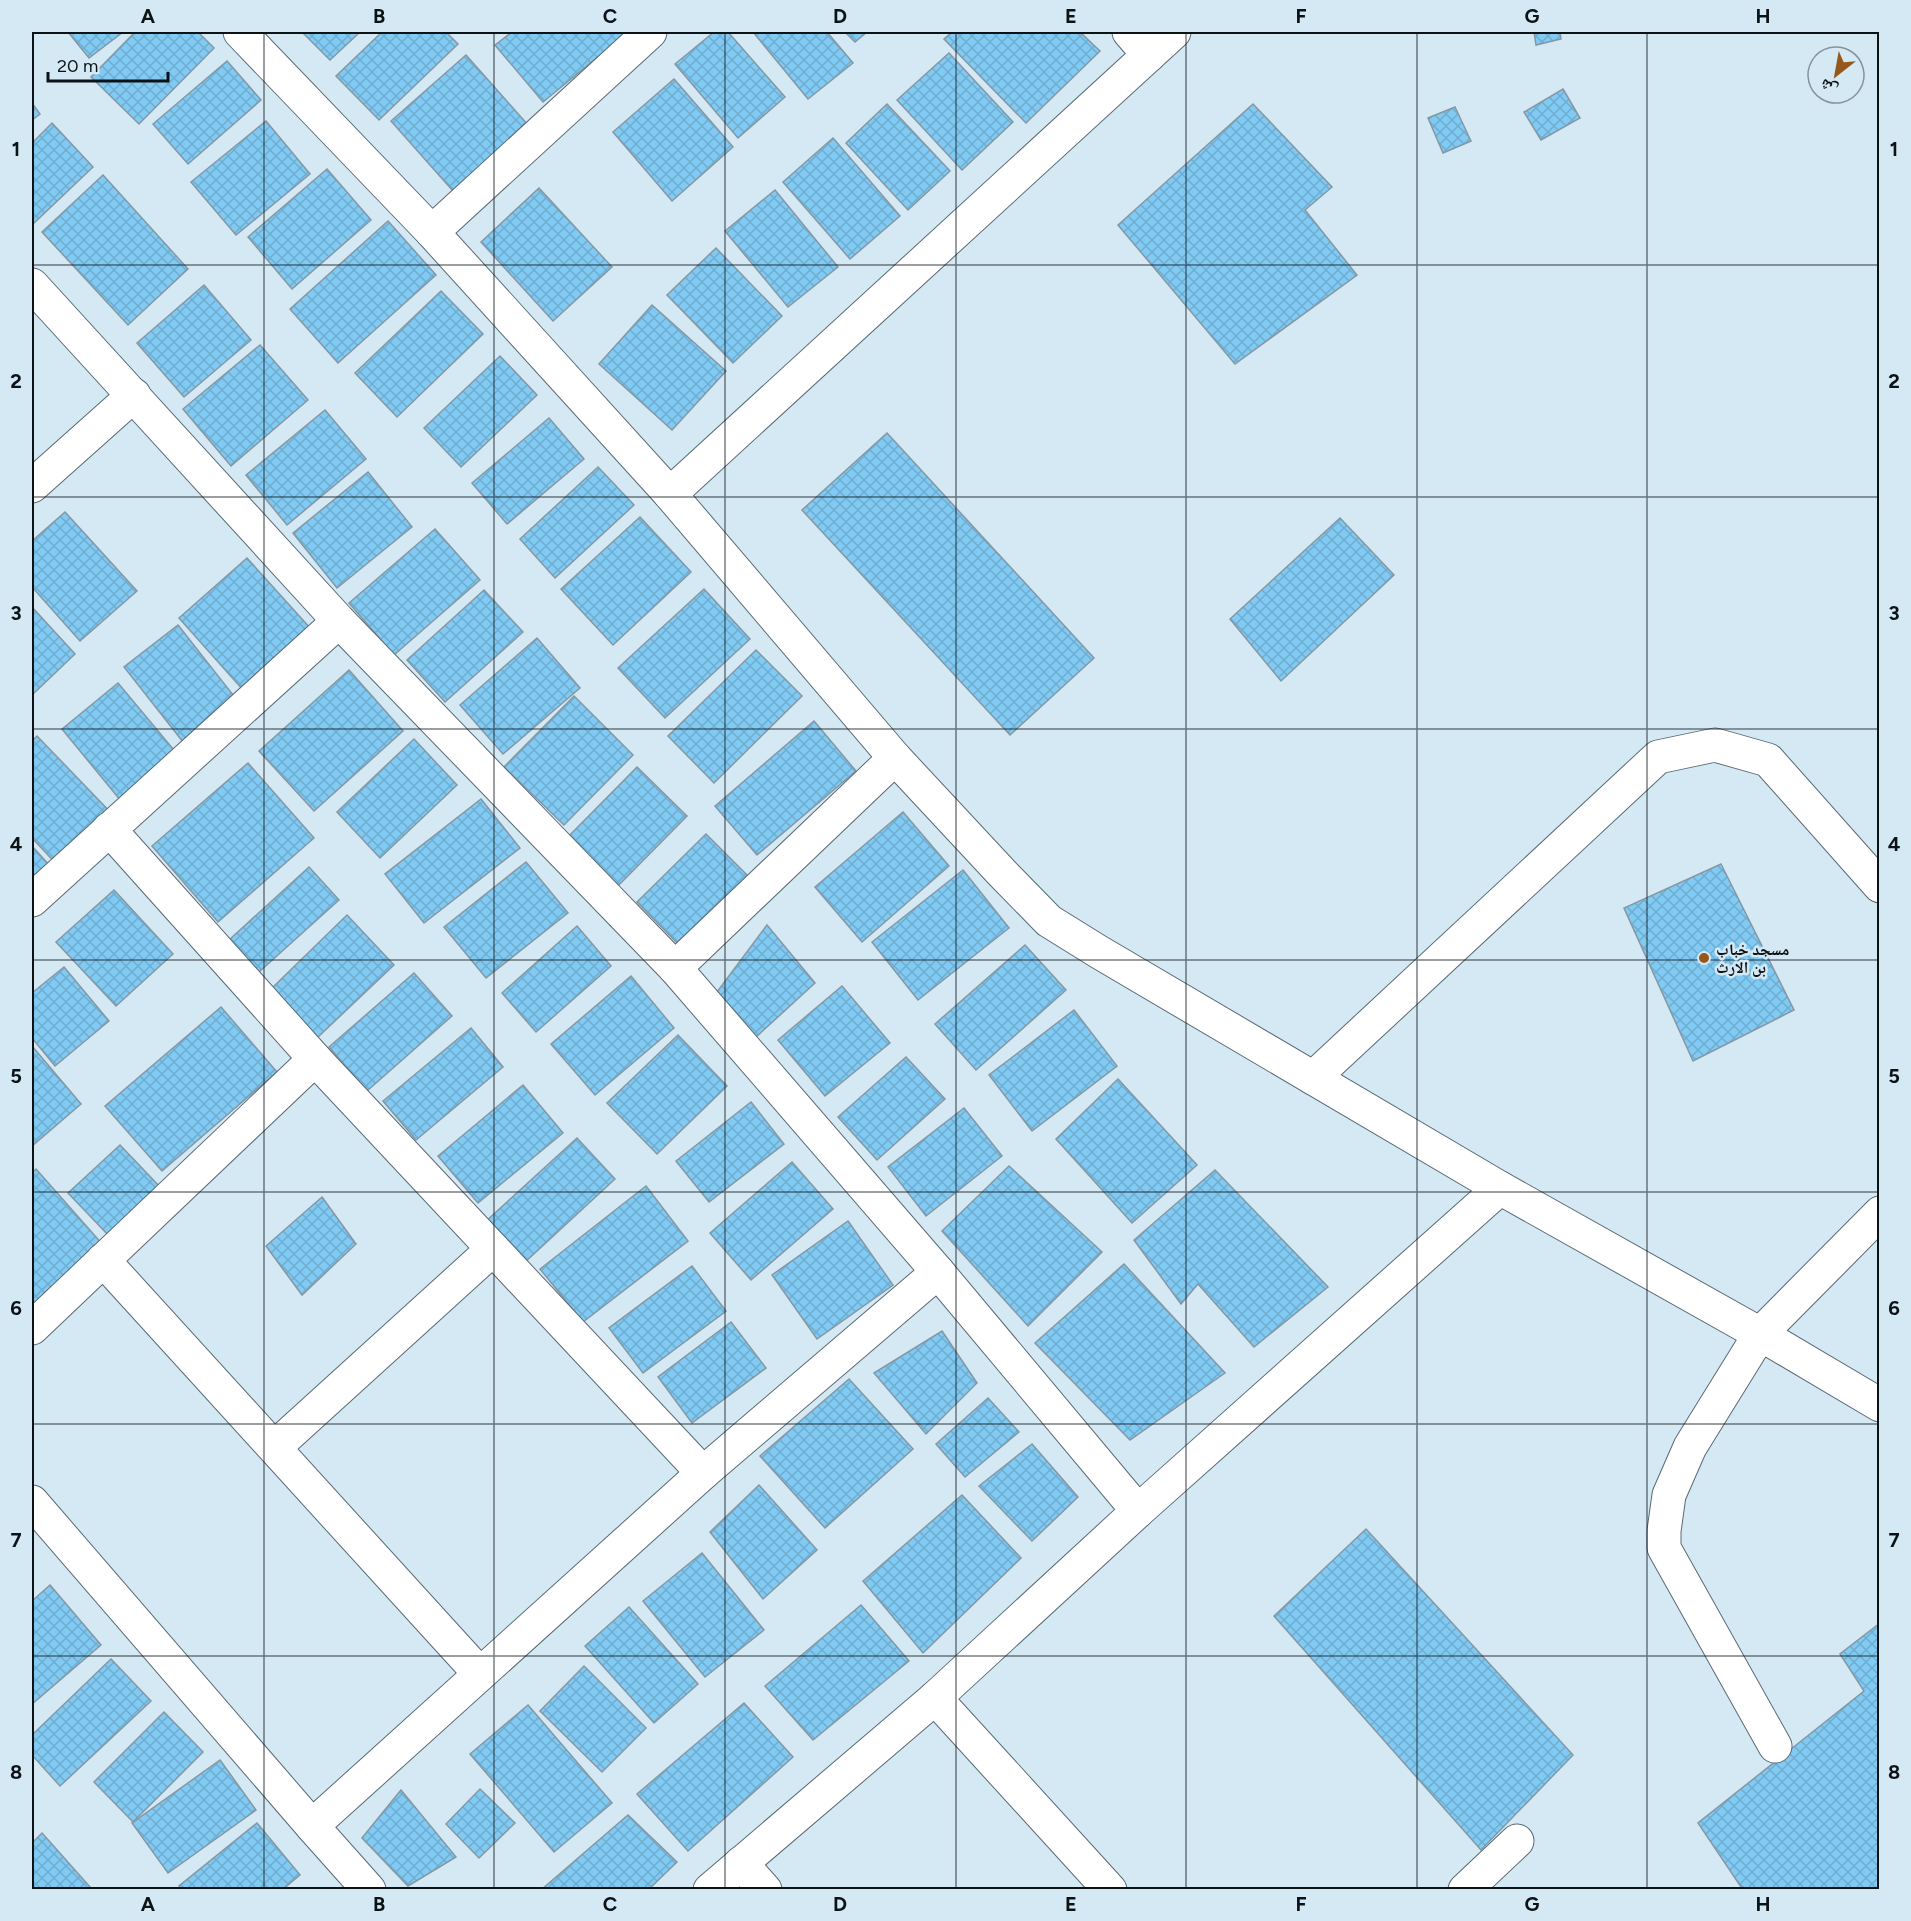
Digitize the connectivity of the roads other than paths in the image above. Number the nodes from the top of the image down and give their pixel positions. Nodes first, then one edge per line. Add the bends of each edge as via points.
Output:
1 (240, 32) edge
2 (650, 32) edge
3 (1174, 32) edge
4 (1139, 43) edge
5 (432, 232) junction
6 (32, 285) edge
7 (134, 395) junction
8 (32, 486) edge
9 (670, 494) junction
10 (339, 621) junction
11 (895, 758) junction
12 (109, 829) junction
13 (1880, 886) edge
14 (32, 900) edge
15 (675, 968) junction
16 (315, 1059) junction
17 (1313, 1078) junction
18 (1500, 1188) junction
19 (1880, 1213) edge
20 (493, 1249) junction
21 (103, 1260) junction
22 (938, 1272) junction
23 (32, 1328) edge
24 (1760, 1334) junction
25 (1880, 1405) edge
26 (274, 1447) junction
27 (703, 1473) junction
28 (32, 1502) edge
29 (1138, 1511) junction
30 (480, 1674) junction
31 (935, 1698) junction
32 (1775, 1746) dead end
33 (312, 1826) junction
34 (1517, 1841) dead end
35 (741, 1863) junction
36 (369, 1890) edge
37 (710, 1890) edge
38 (765, 1890) edge
39 (1110, 1890) edge
40 (1465, 1890) edge

1 - 5 street
2 - 5 street
3 - 4 street
4 - 9 street
5 - 9 street
6 - 7 street
7 - 8 street
7 - 10 street
9 - 11 street
10 - 12 street
10 - 15 street
11 - 15 street
11 - 17 street via 1049,921
12 - 14 street
12 - 16 street
13 - 17 street via 1768,760 1715,745 1658,757
15 - 22 street
16 - 20 street
16 - 21 street
17 - 18 street
18 - 24 street
18 - 29 street
19 - 24 street
20 - 26 street
20 - 27 street
21 - 23 street
21 - 26 street
22 - 27 street
22 - 29 street
24 - 25 street
24 - 32 street via 1690,1447 1669,1495 1664,1548
26 - 30 street
27 - 30 street
28 - 33 street
29 - 31 street
30 - 33 street
31 - 35 street
31 - 39 street
33 - 36 street
34 - 40 street
35 - 37 street
35 - 38 street

